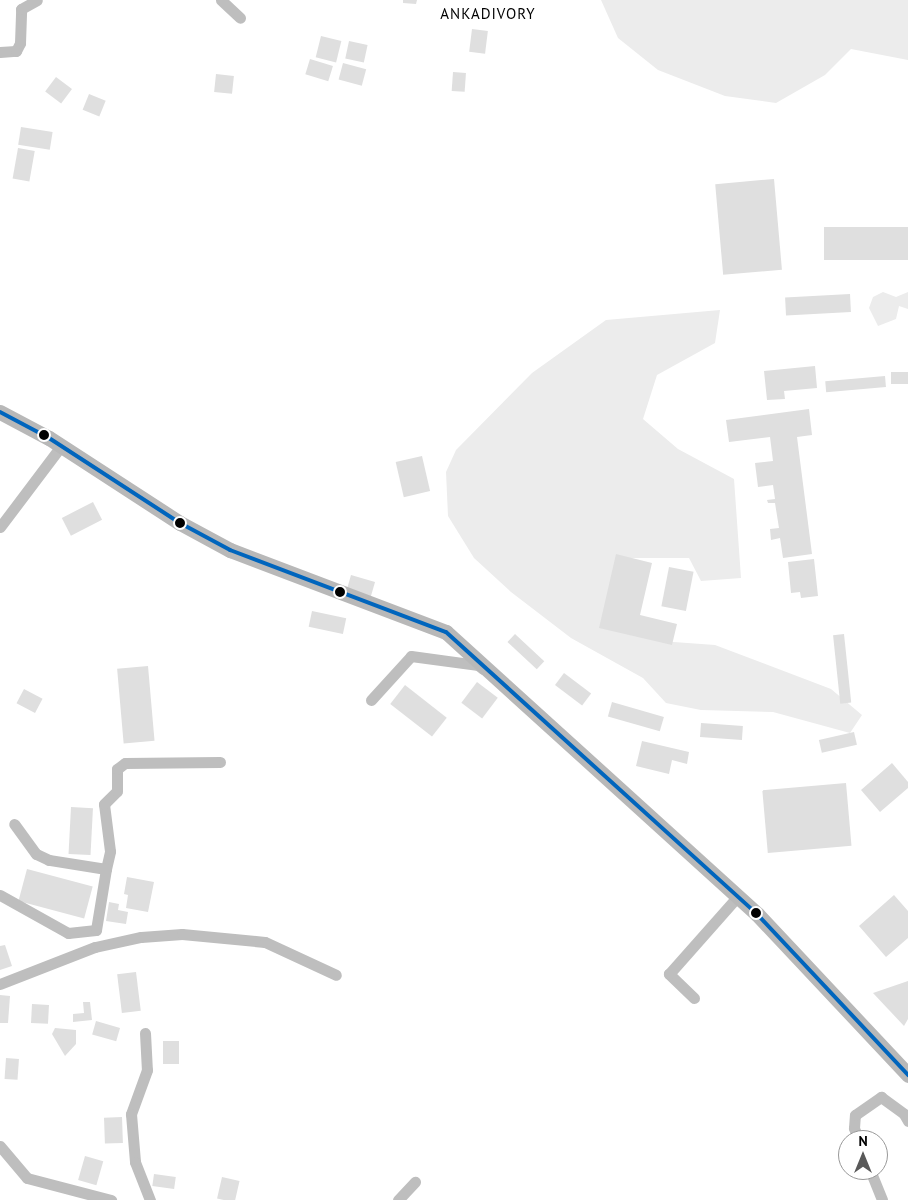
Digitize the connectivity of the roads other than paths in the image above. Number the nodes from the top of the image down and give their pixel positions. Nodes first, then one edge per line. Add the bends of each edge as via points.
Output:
1 (37, 0) edge
2 (220, 0) edge
3 (240, 18) dead end
4 (0, 52) edge
5 (0, 412) edge
6 (61, 446) junction
7 (0, 527) edge
8 (371, 700) dead end
9 (535, 710) junction
10 (220, 762) dead end
11 (14, 824) dead end
12 (106, 869) junction
13 (0, 895) edge
14 (738, 896) junction
15 (336, 975) dead end
16 (0, 984) edge
17 (694, 998) dead end
18 (145, 1033) dead end
19 (908, 1075) edge
20 (908, 1121) edge
21 (855, 1130) edge
22 (0, 1146) edge
23 (874, 1180) edge
24 (415, 1182) dead end
25 (111, 1200) edge
26 (150, 1200) edge
27 (398, 1200) edge
28 (882, 1200) edge

1 - 4 street via 21,9 20,43 16,52
2 - 3 street
5 - 6 main road
6 - 7 street
6 - 9 main road via 180,523 230,550 436,626
8 - 9 street via 411,656 478,665
9 - 14 main road
10 - 12 street via 125,763 117,769 117,791 104,804 110,851
11 - 12 street via 36,854 50,860
12 - 13 street via 96,930 68,933
14 - 17 street via 669,974
14 - 19 main road
15 - 16 street via 265,942 182,934 141,937 95,946
18 - 26 street via 147,1070 131,1114 135,1162
20 - 21 street via 904,1114 881,1097 855,1115
22 - 25 street via 27,1178
23 - 28 street
24 - 27 street

